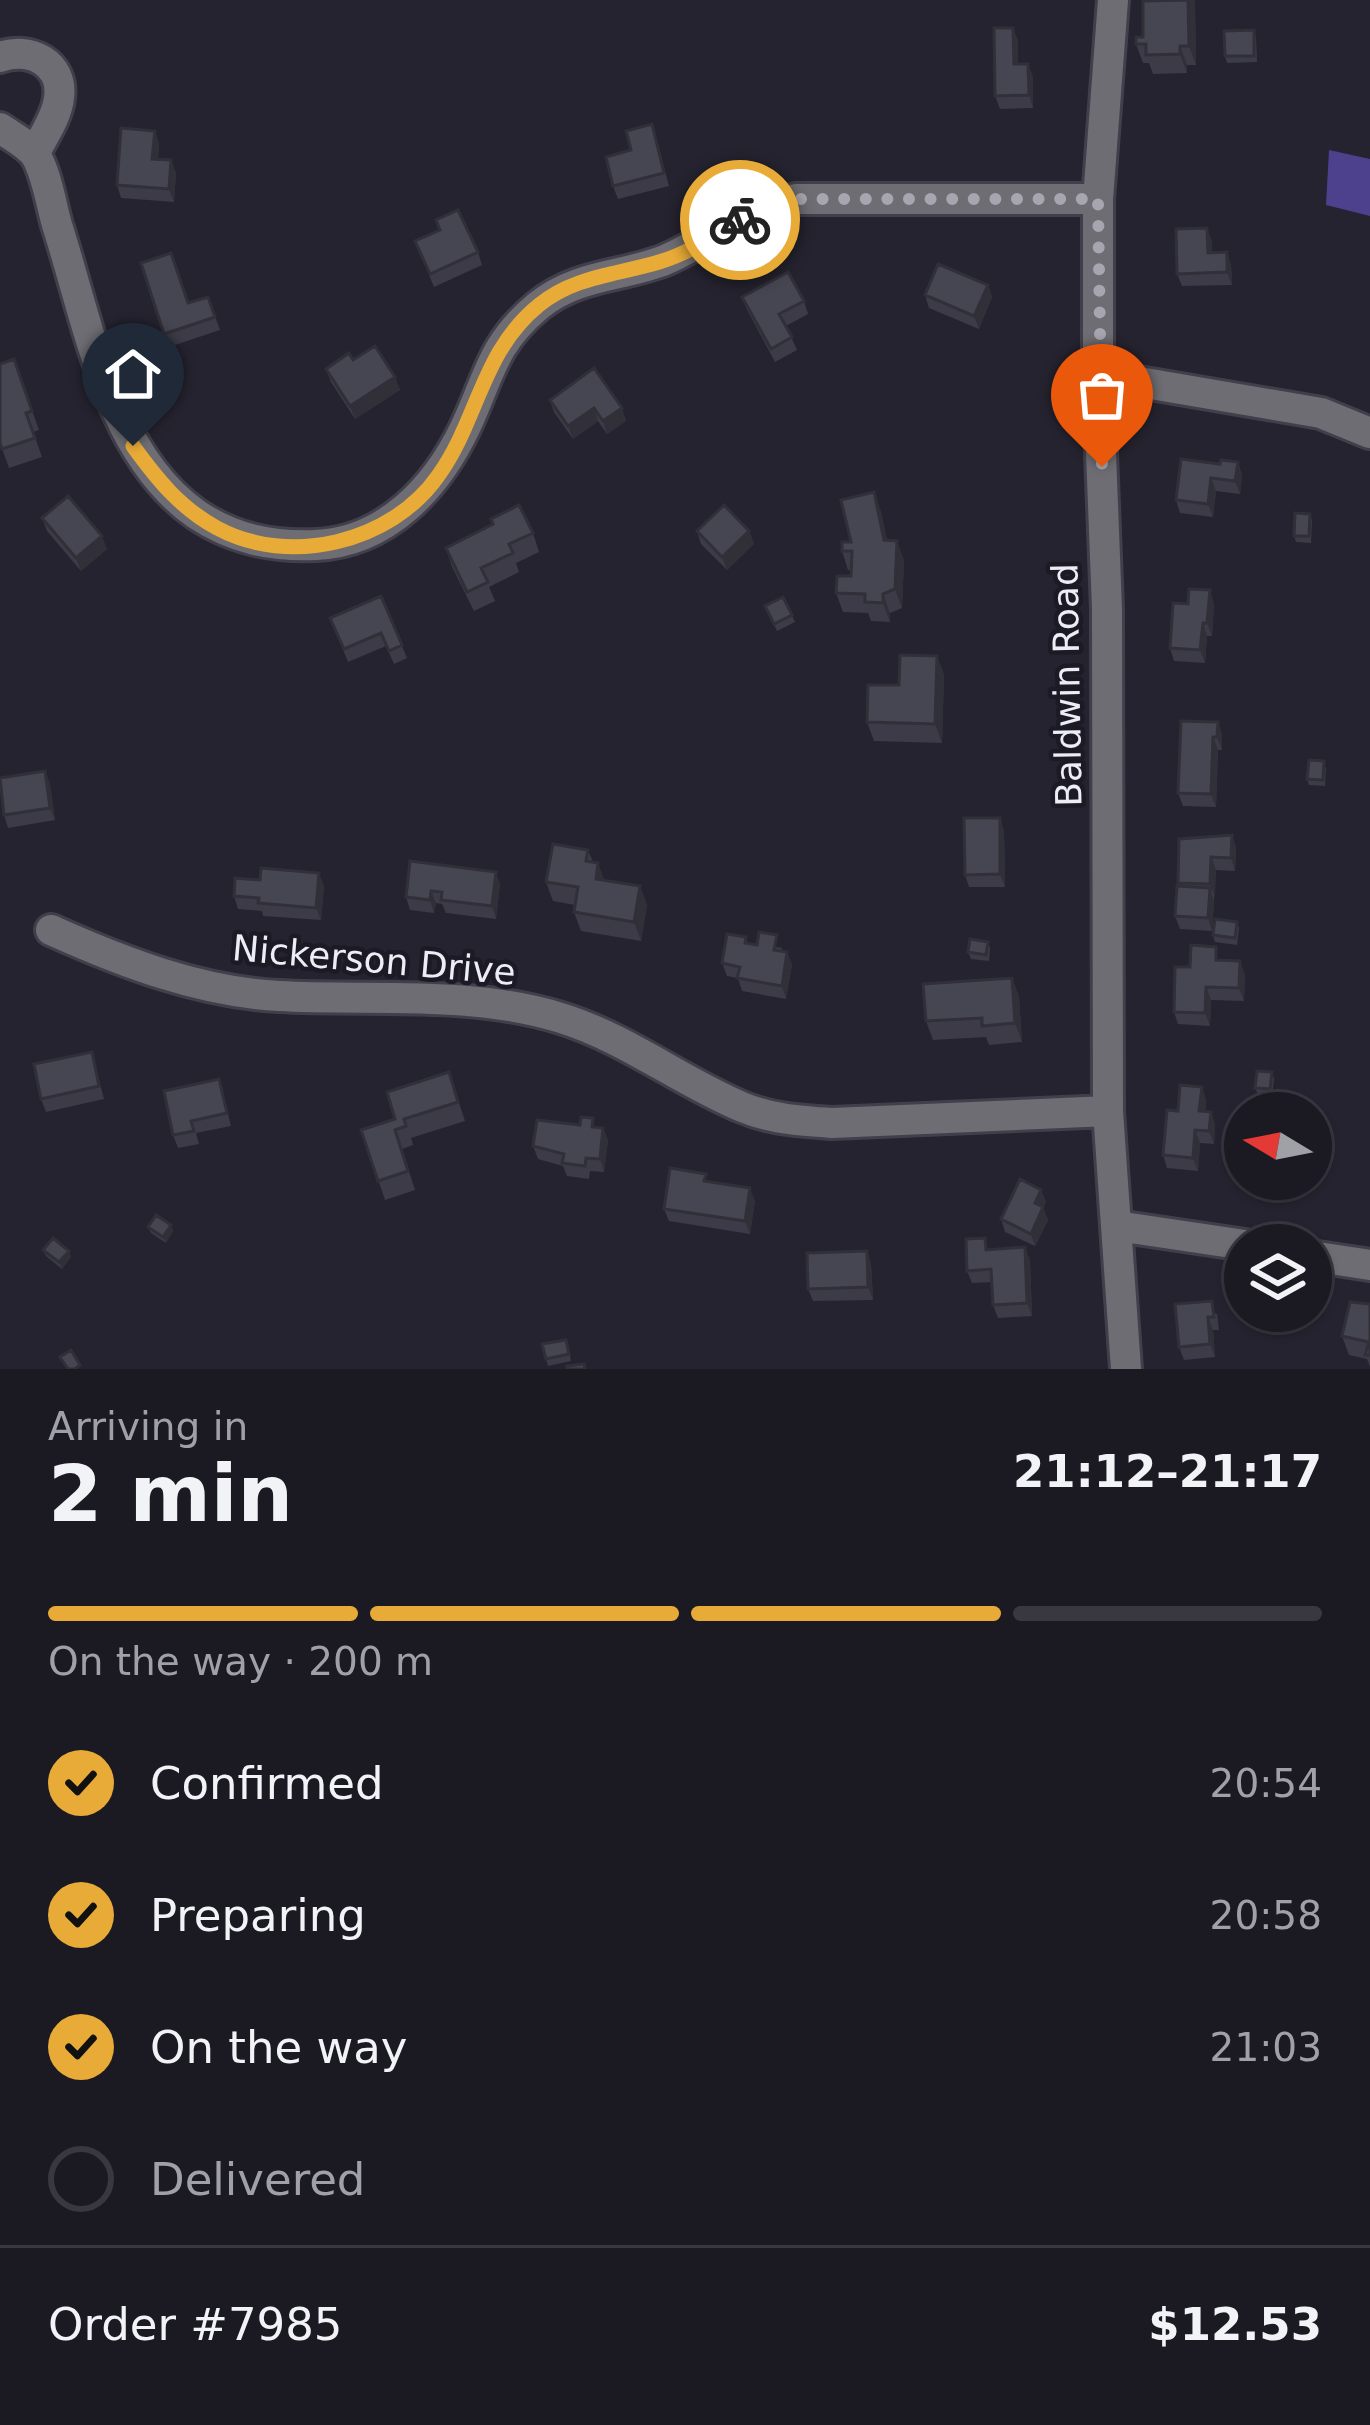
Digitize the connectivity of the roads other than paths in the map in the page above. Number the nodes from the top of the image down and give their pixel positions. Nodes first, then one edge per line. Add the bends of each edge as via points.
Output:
1 (1113, 0) edge
2 (0, 57) edge
3 (0, 128) edge
4 (35, 153) junction
5 (1098, 199) junction
6 (1098, 376) junction
7 (1370, 433) edge
8 (51, 930) dead end
9 (1108, 1111) junction
10 (1117, 1226) junction
11 (1224, 1242) edge
12 (1332, 1259) edge
13 (1370, 1265) edge
14 (1126, 1369) edge

1 - 5 street, Baldwin Road
2 - 4 street via 35,55 59,84 59,103
3 - 4 street
4 - 5 street via 133,446 169,495 219,530 278,547 338,544 393,520 437,478 508,334 579,281 660,262 751,213 796,199
5 - 6 street, Baldwin Road
6 - 7 street via 1321,413
6 - 9 street, Baldwin Road
8 - 9 street, Nickerson Drive via 204,985 276,997 439,1000 559,1017 743,1107 787,1119
9 - 10 street, Baldwin Road
10 - 11 street
10 - 14 street, Baldwin Road
12 - 13 street

